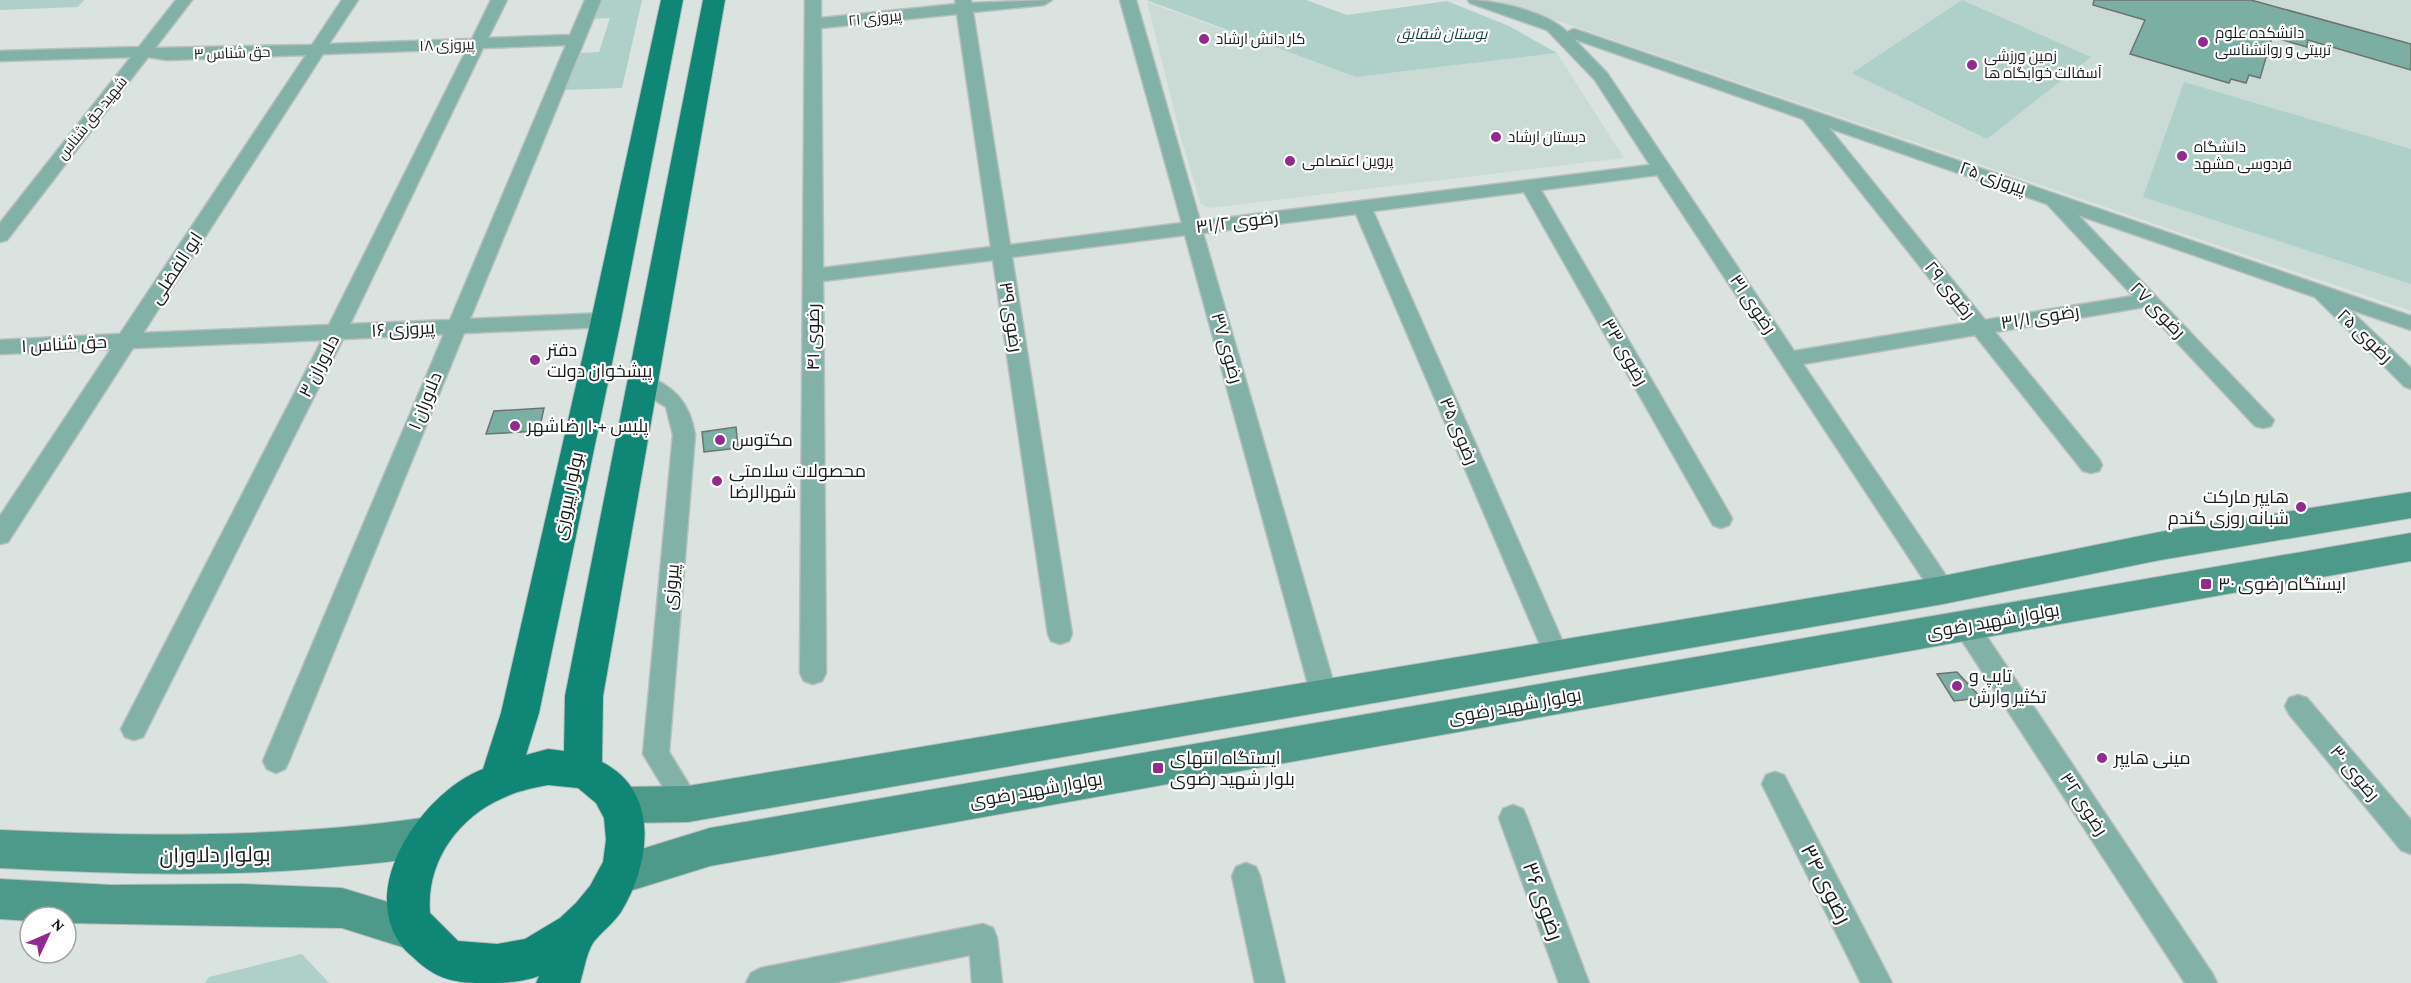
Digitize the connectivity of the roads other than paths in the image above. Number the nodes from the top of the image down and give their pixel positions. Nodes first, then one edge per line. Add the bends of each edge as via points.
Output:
1 (184, 0) edge
2 (350, 0) edge
3 (499, 0) edge
4 (593, 0) edge
5 (672, 0) edge
6 (714, 0) edge
7 (813, 0) edge
8 (1044, 0) edge
9 (1128, 0) edge
10 (1476, 0) edge
11 (964, 4) edge
12 (813, 24) junction
13 (1574, 34) dead end
14 (576, 40) junction
15 (478, 44) junction
16 (319, 50) junction
17 (145, 52) junction
18 (0, 56) edge
19 (1809, 115) junction
20 (1662, 169) junction
21 (1529, 185) junction
22 (2052, 199) junction
23 (1362, 207) junction
24 (1193, 228) junction
25 (0, 236) edge
26 (1001, 252) junction
27 (813, 276) junction
28 (2320, 291) junction
29 (2148, 300) junction
30 (606, 320) junction
31 (2411, 323) edge
32 (456, 327) junction
33 (1980, 327) junction
34 (336, 332) junction
35 (129, 341) junction
36 (0, 347) edge
37 (1789, 359) junction
38 (2411, 381) edge
39 (642, 383) junction
40 (2264, 420) dead end
41 (2091, 465) dead end
42 (2411, 505) edge
43 (1721, 519) dead end
44 (0, 535) edge
45 (2411, 547) edge
46 (1944, 590) junction
47 (1966, 626) junction
48 (1060, 634) dead end
49 (1557, 656) junction
50 (813, 673) dead end
51 (1324, 695) junction
52 (2298, 706) dead end
53 (134, 729) dead end
54 (276, 761) dead end
55 (583, 772) junction
56 (499, 779) junction
57 (1775, 784) dead end
58 (688, 804) junction
59 (622, 805) junction
60 (1513, 818) dead end
61 (429, 836) junction
62 (2411, 841) edge
63 (0, 849) edge
64 (621, 874) junction
65 (1246, 876) dead end
66 (0, 899) edge
67 (415, 930) junction
68 (576, 932) junction
69 (443, 971) edge
70 (558, 983) edge
71 (760, 983) edge
72 (987, 983) edge
73 (1270, 983) edge
74 (1574, 983) edge
75 (1877, 983) edge
76 (2202, 983) edge

1 - 17 street, شهید حق شناس
2 - 16 street, ابو الفضلی
3 - 15 street, دلاوران ۳
4 - 14 street, دلاوران ۱
5 - 30 main road, بولوار پیروزی
6 - 39 main road
7 - 12 street, رضوی ۴۱
8 - 11 street, پیروزی ۲۱
9 - 24 street, رضوی ۳۷
10 - 20 street, رضوی ۳۱ via 1553,27 1601,77
11 - 12 street, پیروزی ۲۱
11 - 26 street, رضوی ۳۹
12 - 27 street, رضوی ۴۱
13 - 19 street, پیروزی ۲۵
14 - 15 street, پیروزی ۱۸
14 - 32 street, دلاوران ۱
15 - 16 street, پیروزی ۱۸
15 - 34 street, دلاوران ۳
16 - 17 street, حق شناس ۳ via 167,55
16 - 35 street, ابو الفضلی
17 - 18 street, حق شناس ۳
17 - 25 street, شهید حق شناس
19 - 22 street, پیروزی ۲۵
19 - 33 street, رضوی ۲۹
20 - 21 street, رضوی ۳۱/۲
20 - 37 street, رضوی ۳۱
21 - 23 street, رضوی ۳۱/۲
21 - 43 street, رضوی ۳۳
22 - 28 street, پیروزی ۲۵
22 - 29 street, رضوی ۲۷
23 - 24 street, رضوی ۳۱/۲
23 - 49 street, رضوی ۳۵
24 - 26 street, رضوی ۳۱/۲
24 - 51 street, رضوی ۳۷
26 - 27 street, رضوی ۳۱/۲
26 - 48 street, رضوی ۳۹
27 - 50 street, رضوی ۴۱
28 - 31 street, پیروزی ۲۵
28 - 38 street, رضوی ۲۵
29 - 33 street, رضوی ۳۱/۱
29 - 40 street, رضوی ۲۷
30 - 32 street, پیروزی ۱۶
30 - 56 main road, بولوار پیروزی via 520,713
32 - 34 street, پیروزی ۱۶
32 - 54 street, دلاوران ۱
33 - 37 street, رضوی ۳۱/۱
33 - 41 street, رضوی ۲۹
34 - 35 street, پیروزی ۱۶
34 - 53 street, دلاوران ۳
35 - 36 street, حق شناس ۱
35 - 44 street, ابو الفضلی
37 - 46 street, رضوی ۳۱
39 - 55 main road via 584,696
39 - 58 street, پیروزی via 667,394 682,412 684,435 656,754
42 - 46 street via 2160,546
45 - 47 street, بولوار شهید رضوی
46 - 47 street
46 - 49 street
47 - 64 street, بولوار شهید رضوی via 710,848
47 - 76 street, رضوی ۳۲
49 - 51 street
51 - 58 street
52 - 62 street, رضوی ۳۰
55 - 56 main road via 548,767
55 - 59 main road via 604,783
56 - 61 main road via 461,802
57 - 75 street, رضوی ۳۴
58 - 59 street
59 - 64 main road via 629,838
60 - 74 street, رضوی ۳۶
61 - 63 street, بولوار دلاوران via 363,847 259,855 132,856
61 - 67 main road via 414,865 408,900
64 - 68 main road via 604,904
65 - 73 street
66 - 67 street via 111,906 243,904 342,908
67 - 69 main road
68 - 69 main road via 535,957 486,968
68 - 70 main road
71 - 72 street via 983,938

